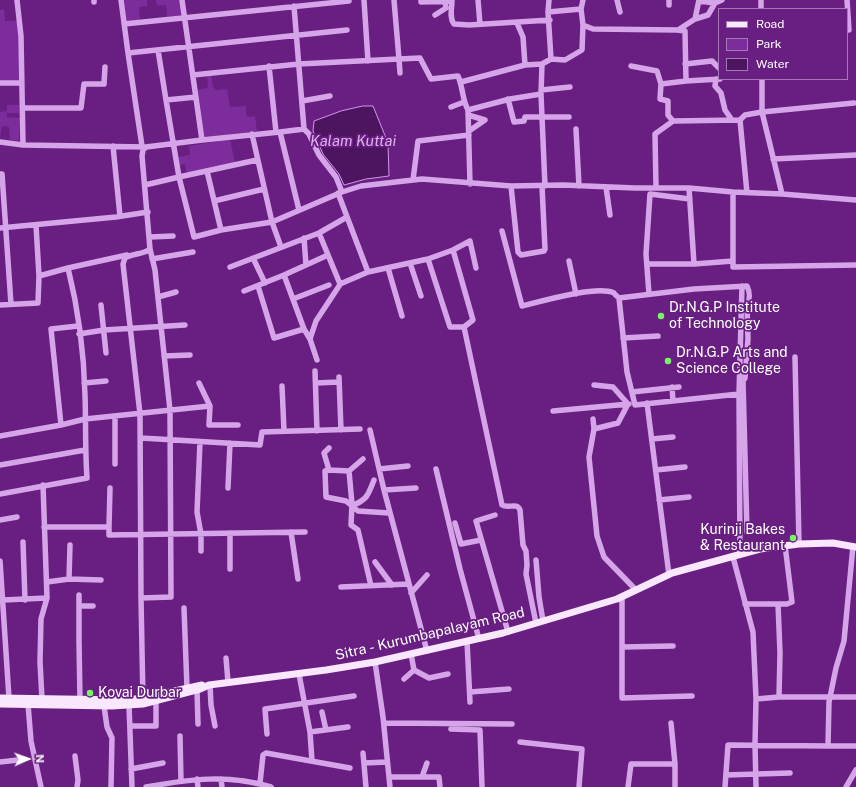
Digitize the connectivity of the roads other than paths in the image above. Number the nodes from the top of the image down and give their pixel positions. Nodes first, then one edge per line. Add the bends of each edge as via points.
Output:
1 (17, 0) edge
2 (121, 0) edge
3 (182, 0) edge
4 (364, 0) edge
5 (394, 0) edge
6 (421, 0) edge
7 (478, 0) edge
8 (549, 0) edge
9 (582, 0) edge
10 (617, 0) edge
11 (699, 0) edge
12 (722, 0) edge
13 (349, 1) edge
14 (452, 1) edge
15 (445, 2) junction
16 (715, 3) junction
17 (294, 6) junction
18 (581, 9) junction
19 (548, 12) junction
20 (620, 12) dead end
21 (435, 15) dead end
22 (848, 15) edge
23 (185, 18) junction
24 (695, 19) junction
25 (550, 20) junction
26 (517, 23) junction
27 (124, 24) junction
28 (480, 24) junction
29 (583, 25) junction
30 (347, 30) dead end
31 (677, 30) junction
32 (849, 30) dead end
33 (296, 35) junction
34 (189, 47) junction
35 (158, 50) junction
36 (128, 53) junction
37 (399, 59) junction
38 (551, 60) junction
39 (368, 61) junction
40 (299, 64) junction
41 (542, 64) junction
42 (685, 64) junction
43 (525, 65) junction
44 (269, 66) junction
45 (631, 66) dead end
46 (105, 67) dead end
47 (718, 67) edge
48 (400, 73) dead end
49 (193, 75) junction
50 (718, 79) edge
51 (762, 80) edge
52 (686, 81) junction
53 (461, 82) junction
54 (0, 83) edge
55 (22, 83) junction
56 (661, 84) junction
57 (570, 87) dead end
58 (541, 92) junction
59 (330, 96) dead end
60 (196, 98) junction
61 (508, 99) junction
62 (166, 100) junction
63 (302, 101) junction
64 (464, 102) junction
65 (854, 103) dead end
66 (451, 107) dead end
67 (22, 108) junction
68 (468, 112) junction
69 (762, 112) junction
70 (542, 117) junction
71 (569, 117) dead end
72 (732, 120) junction
73 (740, 120) junction
74 (673, 121) junction
75 (304, 129) junction
76 (576, 129) dead end
77 (278, 132) junction
78 (469, 133) junction
79 (252, 134) junction
80 (202, 140) junction
81 (0, 142) edge
82 (174, 144) junction
83 (23, 145) junction
84 (113, 146) junction
85 (144, 146) junction
86 (856, 155) edge
87 (773, 159) junction
88 (257, 160) junction
89 (207, 171) junction
90 (0, 174) edge
91 (179, 178) junction
92 (413, 180) junction
93 (470, 184) junction
94 (145, 185) junction
95 (511, 186) junction
96 (543, 186) junction
97 (579, 186) junction
98 (606, 187) junction
99 (656, 188) junction
100 (689, 188) junction
101 (264, 189) junction
102 (340, 192) junction
103 (734, 192) junction
104 (747, 192) junction
105 (782, 194) junction
106 (690, 199) junction
107 (856, 200) edge
108 (214, 201) junction
109 (299, 210) junction
110 (148, 212) junction
111 (610, 215) dead end
112 (120, 216) junction
113 (348, 217) junction
114 (272, 222) junction
115 (36, 225) junction
116 (7, 227) junction
117 (0, 228) edge
118 (221, 230) junction
119 (502, 231) dead end
120 (319, 233) junction
121 (174, 236) dead end
122 (150, 238) junction
123 (304, 238) junction
124 (281, 248) junction
125 (150, 249) junction
126 (453, 250) junction
127 (193, 252) dead end
128 (129, 255) junction
129 (328, 256) junction
130 (253, 258) junction
131 (428, 259) junction
132 (152, 260) junction
133 (569, 261) dead end
134 (733, 261) junction
135 (410, 263) junction
136 (648, 264) junction
137 (694, 264) junction
138 (306, 265) junction
139 (856, 265) edge
140 (230, 267) dead end
141 (68, 268) junction
142 (388, 268) junction
143 (476, 268) dead end
144 (368, 272) junction
145 (284, 275) junction
146 (39, 276) junction
147 (265, 283) junction
148 (341, 283) junction
149 (329, 285) dead end
150 (258, 286) junction
151 (742, 286) junction
152 (244, 291) dead end
153 (176, 292) dead end
154 (576, 294) junction
155 (649, 294) junction
156 (421, 296) dead end
157 (158, 297) junction
158 (618, 298) junction
159 (293, 299) junction
160 (11, 304) junction
161 (0, 305) edge
162 (101, 305) dead end
163 (402, 316) dead end
164 (185, 325) dead end
165 (78, 326) junction
166 (161, 327) junction
167 (464, 327) junction
168 (131, 328) junction
169 (304, 329) junction
170 (104, 330) junction
171 (79, 334) junction
172 (658, 336) dead end
173 (623, 338) junction
174 (310, 339) junction
175 (106, 353) dead end
176 (190, 355) dead end
177 (164, 356) junction
178 (795, 356) dead end
179 (317, 360) dead end
180 (315, 371) dead end
181 (106, 381) dead end
182 (84, 383) junction
183 (199, 383) dead end
184 (316, 383) junction
185 (594, 385) dead end
186 (282, 386) dead end
187 (672, 387) junction
188 (679, 387) dead end
189 (632, 392) junction
190 (739, 394) junction
191 (673, 401) junction
192 (628, 404) junction
193 (647, 404) junction
194 (635, 405) junction
195 (210, 406) junction
196 (170, 410) junction
197 (553, 411) dead end
198 (140, 414) junction
199 (115, 416) junction
200 (85, 419) junction
201 (593, 419) dead end
202 (61, 425) junction
203 (238, 425) dead end
204 (360, 429) dead end
205 (341, 430) junction
206 (370, 430) dead end
207 (594, 430) junction
208 (284, 431) junction
209 (317, 431) junction
210 (0, 436) edge
211 (673, 437) dead end
212 (140, 438) junction
213 (652, 438) junction
214 (169, 440) junction
215 (200, 442) junction
216 (230, 443) junction
217 (329, 448) dead end
218 (86, 450) junction
219 (363, 459) dead end
220 (115, 464) dead end
221 (0, 465) edge
222 (408, 466) dead end
223 (685, 466) dead end
224 (379, 469) junction
225 (436, 469) dead end
226 (329, 470) junction
227 (656, 470) junction
228 (349, 471) junction
229 (374, 480) dead end
230 (43, 485) junction
231 (110, 488) dead end
232 (228, 488) dead end
233 (416, 488) dead end
234 (384, 490) junction
235 (0, 494) edge
236 (689, 497) dead end
237 (659, 500) junction
238 (352, 506) junction
239 (390, 513) junction
240 (495, 515) dead end
241 (17, 517) dead end
242 (0, 520) edge
243 (455, 523) dead end
244 (44, 527) junction
245 (109, 527) junction
246 (291, 532) junction
247 (305, 532) dead end
248 (747, 532) dead end
249 (230, 533) junction
250 (170, 534) junction
251 (201, 534) junction
252 (140, 535) junction
253 (481, 540) junction
254 (23, 542) dead end
255 (799, 544) junction
256 (70, 545) dead end
257 (785, 545) junction
258 (855, 547) edge
259 (201, 551) dead end
260 (736, 556) junction
261 (536, 560) dead end
262 (0, 562) edge
263 (374, 562) dead end
264 (230, 569) dead end
265 (669, 575) junction
266 (427, 576) dead end
267 (69, 579) junction
268 (102, 580) dead end
269 (298, 580) dead end
270 (46, 582) junction
271 (408, 584) junction
272 (392, 585) junction
273 (371, 586) junction
274 (340, 587) dead end
275 (636, 590) junction
276 (411, 593) junction
277 (79, 595) dead end
278 (622, 596) junction
279 (46, 598) junction
280 (141, 598) junction
281 (3, 600) junction
282 (24, 600) junction
283 (745, 604) junction
284 (778, 604) junction
285 (79, 606) junction
286 (93, 606) dead end
287 (184, 608) dead end
288 (543, 621) junction
289 (536, 623) junction
290 (508, 632) junction
291 (479, 639) junction
292 (467, 641) junction
293 (673, 646) dead end
294 (622, 647) junction
295 (427, 651) junction
296 (411, 654) junction
297 (226, 658) dead end
298 (375, 662) junction
299 (414, 670) junction
300 (299, 674) junction
301 (448, 674) dead end
302 (404, 679) dead end
303 (228, 682) junction
304 (210, 685) junction
305 (187, 688) junction
306 (197, 690) junction
307 (510, 690) dead end
308 (470, 692) junction
309 (354, 696) dead end
310 (692, 696) dead end
311 (830, 696) junction
312 (856, 696) edge
313 (779, 697) junction
314 (0, 698) edge
315 (9, 698) junction
316 (42, 699) junction
317 (756, 699) junction
318 (80, 700) junction
319 (156, 700) junction
320 (143, 701) junction
321 (470, 702) dead end
322 (305, 703) junction
323 (0, 704) edge
324 (28, 704) junction
325 (130, 705) junction
326 (104, 706) junction
327 (322, 712) dead end
328 (384, 723) junction
329 (671, 723) dead end
330 (198, 724) dead end
331 (512, 724) dead end
332 (130, 726) junction
333 (215, 726) dead end
334 (348, 727) dead end
335 (451, 729) dead end
336 (326, 730) junction
337 (310, 732) junction
338 (267, 734) dead end
339 (180, 736) dead end
340 (520, 742) dead end
341 (754, 744) junction
342 (828, 746) junction
343 (856, 746) edge
344 (363, 753) dead end
345 (75, 756) dead end
346 (18, 760) dead end
347 (312, 761) junction
348 (0, 762) edge
349 (388, 762) junction
350 (163, 763) dead end
351 (427, 763) dead end
352 (364, 764) junction
353 (674, 764) junction
354 (350, 768) dead end
355 (131, 769) junction
356 (856, 770) edge
357 (790, 772) dead end
358 (756, 774) junction
359 (726, 775) junction
360 (389, 777) junction
361 (422, 777) junction
362 (197, 779) junction
363 (221, 779) junction
364 (181, 781) junction
365 (266, 786) edge
366 (41, 787) edge
367 (77, 787) edge
368 (111, 787) edge
369 (132, 787) edge
370 (146, 787) edge
371 (198, 787) edge
372 (222, 787) edge
373 (366, 787) edge
374 (390, 787) edge
375 (440, 787) edge
376 (482, 787) edge
377 (579, 787) edge
378 (628, 787) edge
379 (675, 787) edge
380 (725, 787) edge
381 (756, 787) edge
382 (846, 787) edge

1 - 55 street
2 - 27 street
3 - 23 street
4 - 39 street
5 - 37 street
6 - 15 street
7 - 28 street
8 - 19 street
9 - 18 street
10 - 20 street
11 - 16 street
11 - 24 street
12 - 16 street
13 - 17 street
14 - 15 street
14 - 28 street via 451,16 454,24
15 - 21 street via 446,8
16 - 24 street via 708,15
17 - 23 street
17 - 33 street
18 - 19 street
18 - 29 street
19 - 25 street
22 - 32 street
23 - 27 street
23 - 34 street
24 - 31 street
25 - 26 street
25 - 38 street
26 - 28 street
26 - 43 street via 522,37
27 - 36 street
29 - 31 street via 593,29
29 - 38 street via 582,50 565,60
30 - 33 street
31 - 42 street via 685,31
33 - 34 street
33 - 40 street
34 - 35 street
34 - 49 street
35 - 36 street
35 - 62 street
36 - 85 street
37 - 39 street
37 - 48 street
37 - 53 street via 420,58 431,79 458,76
38 - 41 street
39 - 40 street
40 - 44 street
40 - 63 street
41 - 43 street
41 - 58 street
42 - 47 street via 712,61
42 - 52 street
43 - 53 street
44 - 49 street
44 - 77 street
45 - 56 street via 657,71
46 - 67 street via 104,84 84,84 81,108
49 - 60 street
50 - 52 street
50 - 72 street via 715,86 721,93 724,110
51 - 69 street
52 - 56 street
53 - 64 street
54 - 55 street
55 - 67 street
56 - 74 street via 660,99 668,101 668,115
57 - 58 street
58 - 61 street
58 - 70 street
59 - 63 street
60 - 62 street
60 - 80 street
61 - 68 street
61 - 70 street via 514,122 524,121 525,117
62 - 82 street
63 - 75 street
64 - 66 street
64 - 68 street
65 - 69 street
67 - 83 street
68 - 78 street
68 - 78 street via 486,120
69 - 73 street via 745,115
69 - 87 street
70 - 71 street
70 - 96 street
72 - 73 street
72 - 74 street
73 - 104 street
74 - 99 street via 655,134
75 - 77 street
75 - 102 street via 336,177
76 - 97 street
77 - 79 street
77 - 109 street
78 - 92 street via 418,141
78 - 93 street
79 - 80 street
79 - 88 street
80 - 82 street
81 - 83 street
82 - 85 street
82 - 91 street
83 - 84 street
84 - 85 street
84 - 112 street
85 - 94 street via 142,156
86 - 87 street
87 - 105 street
88 - 89 street
88 - 101 street
89 - 91 street
89 - 108 street
90 - 116 street
91 - 94 street
91 - 118 street via 194,237
92 - 93 street
92 - 102 street via 361,186
93 - 95 street
94 - 110 street
95 - 96 street
95 - 96 street via 518,252 521,255 545,249
96 - 97 street
97 - 98 street
98 - 99 street
98 - 111 street
99 - 100 street
100 - 103 street
100 - 106 street
101 - 108 street
101 - 114 street
102 - 109 street
102 - 113 street
103 - 104 street
103 - 134 street
104 - 105 street
105 - 107 street
106 - 136 street via 650,194 646,254
106 - 137 street
108 - 118 street
109 - 114 street
110 - 112 street
110 - 122 street
112 - 115 street
113 - 120 street
113 - 144 street
114 - 118 street
114 - 124 street
115 - 116 street
115 - 146 street
116 - 117 street
116 - 160 street
119 - 154 street via 522,306
120 - 123 street
120 - 129 street
121 - 122 street
122 - 125 street
123 - 124 street
123 - 138 street
124 - 130 street
125 - 128 street
125 - 132 street
126 - 131 street
126 - 143 street via 470,242
126 - 167 street via 473,320
127 - 132 street
128 - 141 street
128 - 168 street via 123,264
129 - 138 street
129 - 148 street
130 - 140 street
130 - 147 street
131 - 135 street
131 - 167 street via 450,327
132 - 157 street
133 - 154 street
134 - 137 street
134 - 139 street via 733,267
135 - 142 street
135 - 156 street
136 - 137 street
136 - 155 street
138 - 145 street
141 - 146 street
141 - 165 street via 76,300
142 - 144 street
142 - 163 street
144 - 148 street
145 - 147 street
145 - 159 street
146 - 160 street via 38,303
147 - 150 street
148 - 174 street via 316,321
149 - 159 street
150 - 152 street
150 - 169 street via 274,338
151 - 155 street
151 - 190 street
151 - 248 street via 747,286 749,290 748,340 743,381
153 - 157 street
154 - 158 street via 603,291
155 - 158 street
157 - 166 street
158 - 173 street
159 - 169 street
160 - 161 street
162 - 170 street
164 - 166 street
165 - 171 street
165 - 202 street via 51,329
166 - 168 street
166 - 177 street
167 - 289 street via 502,505 516,506 520,510 526,551 526,574
168 - 170 street
168 - 198 street
169 - 174 street
170 - 171 street
170 - 175 street
171 - 182 street
172 - 173 street
173 - 189 street
174 - 179 street
176 - 177 street
177 - 196 street
178 - 255 street
180 - 184 street
181 - 182 street
182 - 200 street
183 - 195 street
184 - 205 street via 339,379
184 - 209 street
185 - 192 street via 613,387
186 - 208 street
187 - 188 street
187 - 189 street
187 - 191 street
189 - 194 street
190 - 191 street
190 - 260 street
191 - 193 street
192 - 194 street
192 - 197 street
192 - 207 street via 618,423
193 - 194 street
193 - 213 street
195 - 196 street
195 - 203 street via 209,425
196 - 198 street
196 - 214 street
198 - 199 street
198 - 212 street
199 - 200 street
199 - 220 street
200 - 202 street
200 - 218 street
201 - 207 street
202 - 210 street
204 - 205 street
205 - 209 street
206 - 224 street
207 - 275 street via 589,458 597,536 604,557
208 - 209 street
208 - 216 street via 262,432 260,445
211 - 213 street
212 - 214 street
212 - 252 street
213 - 227 street
214 - 215 street
214 - 250 street
215 - 216 street
215 - 251 street via 197,512
216 - 232 street
217 - 226 street via 324,453
218 - 221 street
218 - 230 street via 87,478
219 - 228 street
222 - 224 street
223 - 227 street
224 - 234 street
225 - 291 street
226 - 228 street
226 - 238 street via 325,471 326,497 346,501
227 - 237 street
228 - 238 street
229 - 238 street via 367,497
230 - 235 street
230 - 244 street
231 - 245 street
233 - 234 street
234 - 239 street
236 - 237 street
237 - 265 street
238 - 239 street via 358,511
238 - 273 street via 351,525 358,530
239 - 271 street
240 - 253 street via 476,521
241 - 242 street
243 - 253 street via 461,544
244 - 245 street
244 - 270 street
245 - 252 street via 109,535
246 - 247 street
246 - 249 street
246 - 269 street
249 - 251 street
249 - 264 street
250 - 251 street
250 - 252 street
250 - 280 street via 171,597
251 - 259 street
252 - 280 street
253 - 290 street
254 - 282 street
255 - 257 main road, Sitra - Kurumbapalayam Road
255 - 258 main road, Sitra - Kurumbapalayam Road via 833,543
256 - 267 street
257 - 260 main road, Sitra - Kurumbapalayam Road
257 - 284 street via 792,602
258 - 311 street via 844,641
260 - 265 main road, Sitra - Kurumbapalayam Road
260 - 283 street
261 - 288 street
262 - 281 street
263 - 272 street
265 - 275 main road, Sitra - Kurumbapalayam Road
266 - 276 street
267 - 268 street
267 - 270 street
270 - 279 street
271 - 272 street
271 - 276 street
272 - 273 street
273 - 274 street
275 - 278 main road, Sitra - Kurumbapalayam Road
276 - 295 street
277 - 285 street
278 - 288 main road, Sitra - Kurumbapalayam Road
278 - 294 street
279 - 282 street
279 - 316 street via 41,619
280 - 320 street
281 - 282 street
281 - 315 street
283 - 284 street
283 - 317 street via 752,632
284 - 313 street
285 - 286 street
285 - 318 street
287 - 305 street
288 - 289 main road, Sitra - Kurumbapalayam Road
289 - 290 main road, Sitra - Kurumbapalayam Road
290 - 291 main road, Sitra - Kurumbapalayam Road
291 - 292 main road, Sitra - Kurumbapalayam Road
292 - 295 main road, Sitra - Kurumbapalayam Road
292 - 308 street
293 - 294 street
294 - 310 street via 622,698
295 - 296 main road, Sitra - Kurumbapalayam Road
296 - 298 main road, Sitra - Kurumbapalayam Road
296 - 299 street
297 - 303 street
298 - 300 main road, Sitra - Kurumbapalayam Road
298 - 328 street
299 - 301 street via 429,678
299 - 302 street
300 - 303 main road, Sitra - Kurumbapalayam Road
300 - 322 street
303 - 304 main road, Sitra - Kurumbapalayam Road
304 - 305 main road via 200,684
304 - 306 main road, Sitra - Kurumbapalayam Road
304 - 333 street
305 - 320 main road
306 - 319 main road, Sitra - Kurumbapalayam Road
306 - 330 street
307 - 308 street
308 - 321 street
309 - 322 street
311 - 312 street
311 - 313 street
311 - 342 street
313 - 317 street
314 - 315 main road
315 - 316 main road
316 - 318 main road
317 - 341 street
318 - 320 main road
319 - 320 main road, Sitra - Kurumbapalayam Road
319 - 332 street via 156,726
320 - 325 main road, Sitra - Kurumbapalayam Road
322 - 337 street
322 - 338 street via 265,709
323 - 324 main road, Sitra - Kurumbapalayam Road
324 - 326 main road, Sitra - Kurumbapalayam Road
324 - 366 street via 31,741
325 - 326 main road, Sitra - Kurumbapalayam Road
325 - 332 street
326 - 368 street via 107,727 112,738
327 - 336 street
328 - 331 street
328 - 349 street
329 - 353 street
332 - 355 street
334 - 336 street
335 - 376 street via 480,730
336 - 337 street
337 - 347 street
339 - 364 street
340 - 377 street via 582,749
341 - 342 street
341 - 358 street
341 - 359 street via 728,745
342 - 343 street
344 - 352 street
345 - 367 street
346 - 348 street
347 - 354 street
347 - 365 street via 264,754
349 - 352 street
349 - 360 street
350 - 355 street
351 - 361 street
352 - 373 street
353 - 378 street via 631,764
353 - 379 street
355 - 369 street
356 - 382 street
357 - 358 street
358 - 359 street
358 - 381 street
359 - 380 street
360 - 361 street
360 - 374 street
361 - 375 street via 439,777
362 - 363 street
362 - 364 street
362 - 371 street
363 - 365 street
363 - 372 street
364 - 370 street

